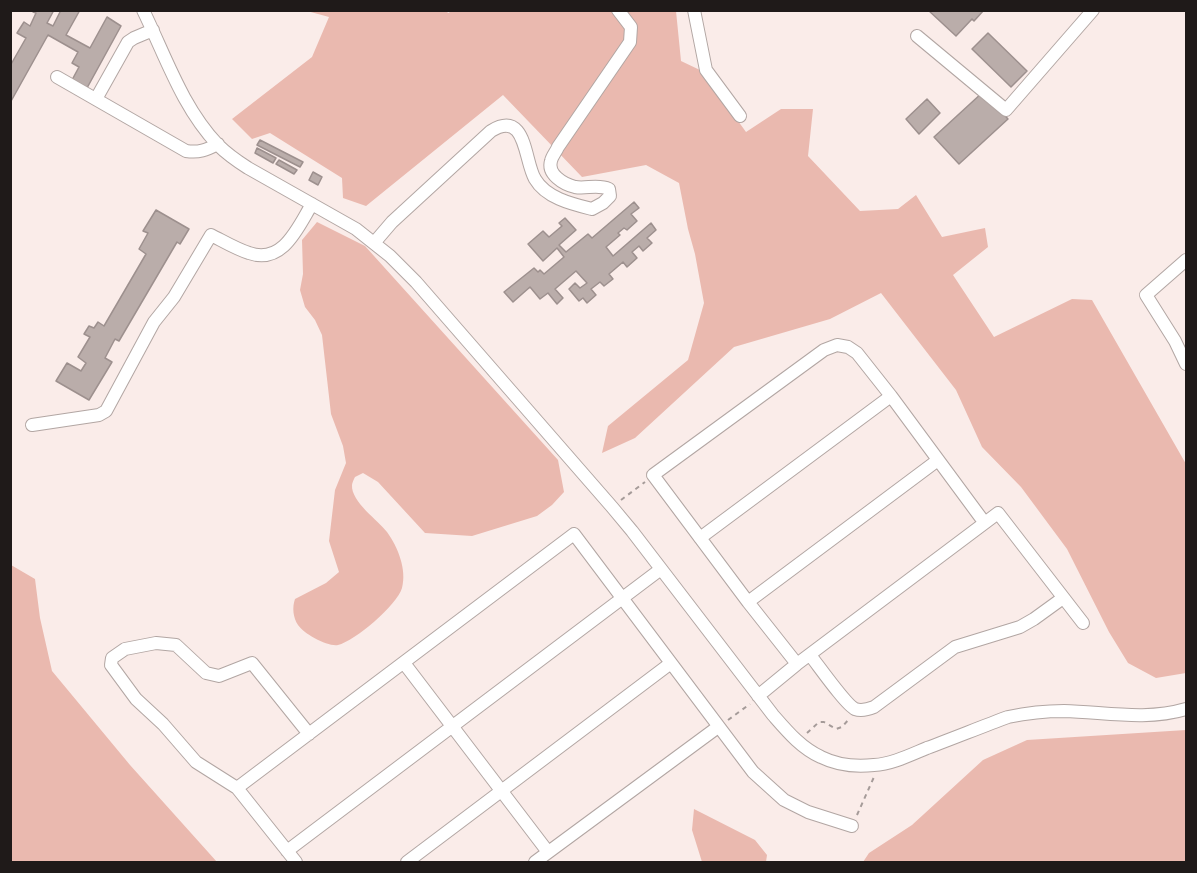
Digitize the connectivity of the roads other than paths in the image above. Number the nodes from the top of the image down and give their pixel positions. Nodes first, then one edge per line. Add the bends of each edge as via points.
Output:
1 (143, 10) edge
2 (618, 10) edge
3 (694, 10) edge
4 (1093, 10) edge
5 (153, 30) junction
6 (917, 36) dead end
7 (57, 77) dead end
8 (96, 99) junction
9 (740, 116) dead end
10 (218, 144) junction
11 (312, 204) junction
12 (374, 243) junction
13 (1186, 260) edge
14 (1186, 364) edge
15 (891, 396) junction
16 (32, 425) dead end
17 (938, 460) junction
18 (984, 522) junction
19 (700, 538) junction
20 (661, 569) junction
21 (623, 598) junction
22 (1063, 598) junction
23 (748, 602) junction
24 (1083, 623) dead end
25 (810, 655) junction
26 (404, 663) junction
27 (671, 663) junction
28 (797, 664) junction
29 (758, 696) junction
30 (1186, 709) edge
31 (453, 727) junction
32 (718, 727) junction
33 (309, 734) junction
34 (237, 788) junction
35 (501, 791) junction
36 (852, 826) road end
37 (287, 851) junction
38 (548, 852) junction
39 (296, 862) edge
40 (406, 862) edge
41 (535, 862) edge

1 - 5 street
2 - 12 street via 631,27 630,42 558,147 550,168 555,177 574,187 609,189 610,196 603,203 592,209 550,194 534,178 518,131 499,126
3 - 9 street via 706,70
4 - 6 street via 1006,110
5 - 8 street via 128,42
5 - 10 street via 183,96
7 - 8 street
8 - 10 street via 186,151 196,152
10 - 11 street via 248,168
11 - 12 street
11 - 16 street via 292,238 272,255 249,253 211,235 174,297 154,322 106,411
12 - 20 street via 416,282
13 - 14 street via 1146,295
15 - 17 street
15 - 19 street
15 - 19 street via 857,353 837,345 824,350 653,475
17 - 18 street
17 - 23 street
18 - 22 street via 998,513
18 - 25 street
19 - 23 street
20 - 21 street
20 - 29 street
21 - 26 street via 574,534
21 - 27 street
21 - 31 street
22 - 24 street
22 - 25 street via 1020,627 955,647 866,710 856,710 848,703
23 - 28 street
25 - 28 street
26 - 31 street
26 - 33 street
27 - 32 street
27 - 35 street
28 - 29 street
29 - 30 street via 808,750 853,766 901,758 1025,713 1065,711 1120,716
31 - 35 street
31 - 37 street
32 - 36 street via 753,772 784,800
32 - 38 street
33 - 34 street
33 - 34 street via 252,663 219,676 206,673 176,645 156,643 125,649 112,658 111,664 136,699 196,762
34 - 37 street
35 - 38 street
35 - 40 street
37 - 39 street
38 - 41 street

